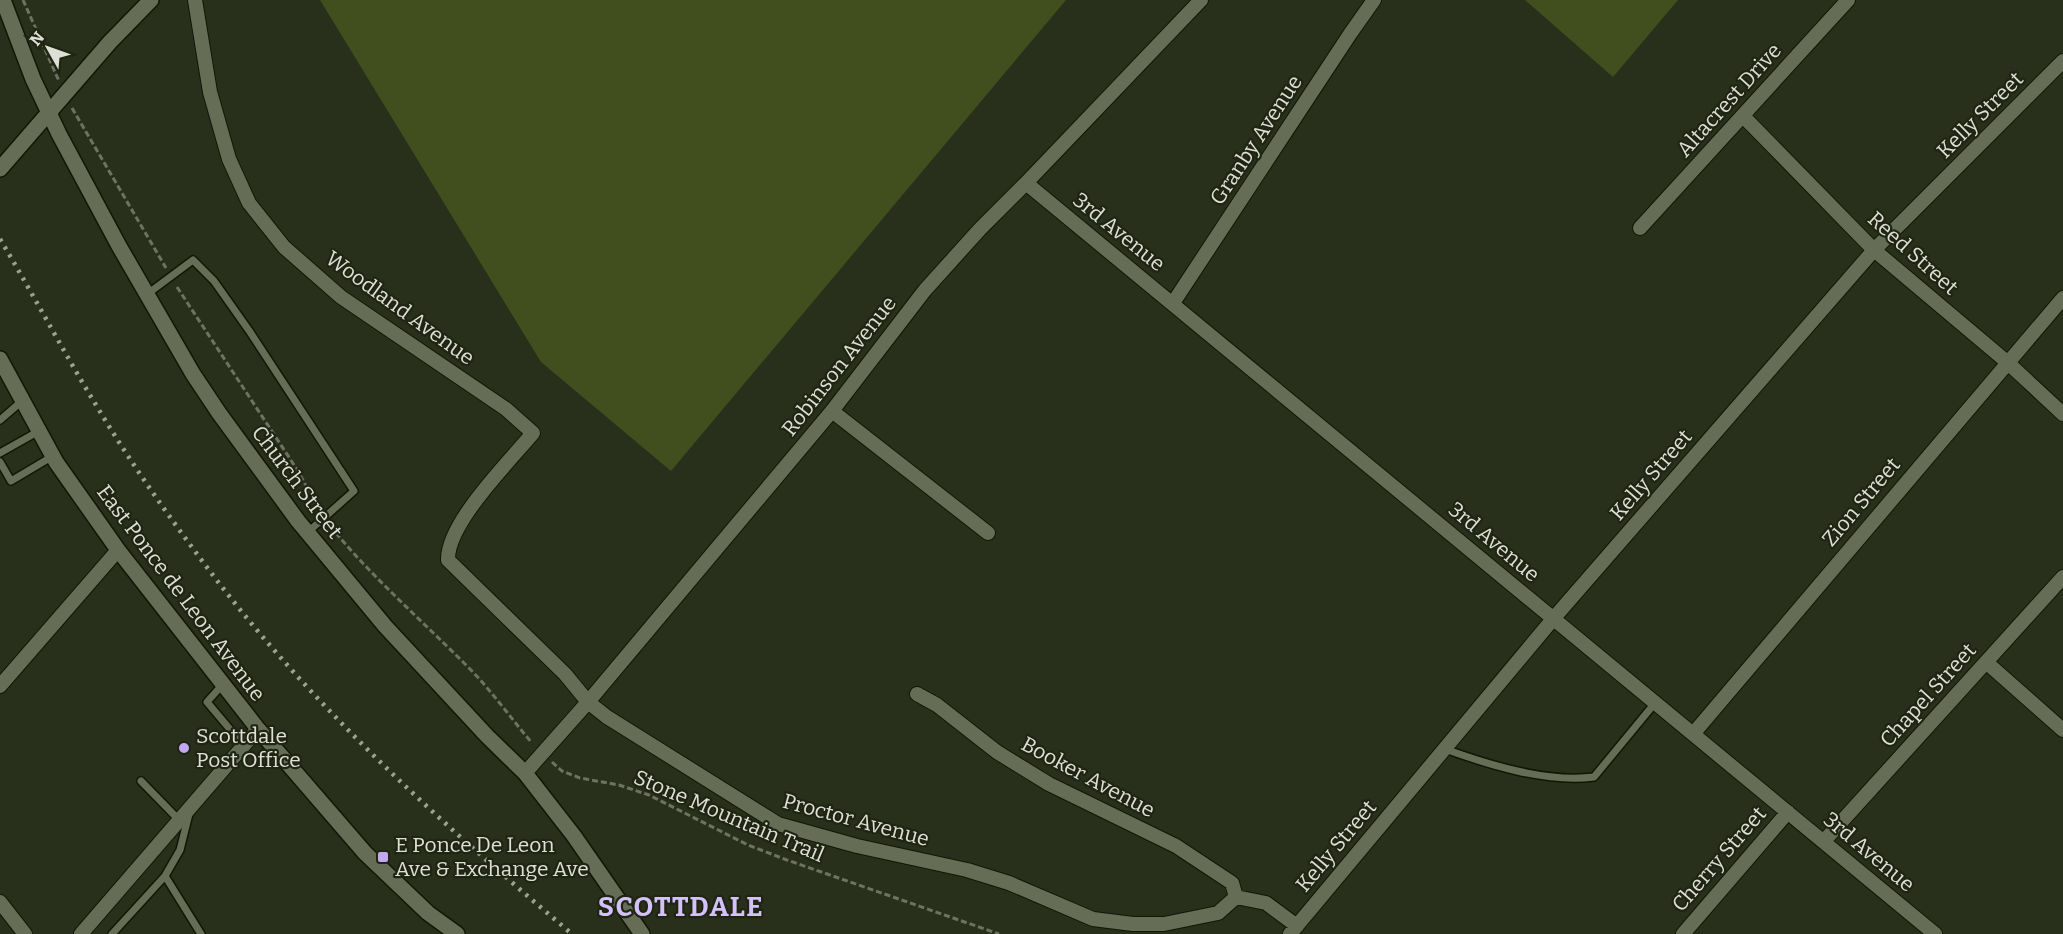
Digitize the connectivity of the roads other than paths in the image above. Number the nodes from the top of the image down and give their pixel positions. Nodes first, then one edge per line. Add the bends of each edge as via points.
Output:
1 (3, 0) edge
2 (151, 0) edge
3 (195, 0) edge
4 (1201, 0) edge
5 (1374, 0) edge
6 (1848, 0) edge
7 (2063, 61) edge
8 (47, 113) junction
9 (1743, 116) junction
10 (0, 169) edge
11 (1026, 183) junction
12 (1640, 228) dead end
13 (1874, 250) junction
14 (146, 294) junction
15 (2063, 298) edge
16 (1173, 303) junction
17 (2007, 362) junction
18 (1, 364) edge
19 (22, 401) junction
20 (832, 411) junction
21 (2063, 414) edge
22 (0, 420) edge
23 (39, 431) junction
24 (0, 453) edge
25 (53, 456) junction
26 (0, 462) edge
27 (307, 532) junction
28 (988, 533) dead end
29 (447, 548) joint
30 (118, 550) junction
31 (2063, 577) edge
32 (1553, 619) junction
33 (1986, 662) junction
34 (223, 684) junction
35 (0, 686) edge
36 (917, 694) dead end
37 (588, 702) junction
38 (1655, 703) junction
39 (258, 729) junction
40 (2063, 730) edge
41 (1693, 734) junction
42 (244, 746) junction
43 (1445, 749) junction
44 (525, 773) junction
45 (141, 781) dead end
46 (191, 806) junction
47 (1788, 812) junction
48 (179, 820) junction
49 (1824, 842) junction
50 (165, 876) junction
51 (1236, 897) junction
52 (0, 902) edge
53 (1294, 930) edge
54 (25, 934) edge
55 (81, 934) edge
56 (112, 934) edge
57 (201, 934) edge
58 (457, 934) edge
59 (642, 934) edge
60 (1683, 934) edge
61 (1935, 934) edge

1 - 8 street, Church Street
2 - 8 street
3 - 29 street, Woodland Avenue via 210,92 229,159 249,203 284,247 341,297 506,409 533,433 462,518
4 - 11 street, Robinson Avenue
5 - 16 street, Granby Avenue
6 - 9 street, Altacrest Drive
7 - 13 street, Kelly Street
8 - 10 street
8 - 14 street, Church Street
9 - 12 street, Altacrest Drive
9 - 13 street, Reed Street
11 - 16 street, 3rd Avenue
11 - 20 street, Robinson Avenue via 925,290
13 - 17 street, Reed Street
13 - 32 street, Kelly Street
14 - 27 street, Church Street via 219,413
14 - 27 lane via 193,260 214,281 250,332 354,491
15 - 17 street, Zion Street
16 - 32 street, 3rd Avenue
17 - 21 street, Reed Street
17 - 41 street, Zion Street
18 - 19 street, East Ponce de Leon Avenue
19 - 22 lane
19 - 23 street, East Ponce de Leon Avenue
20 - 28 street
20 - 37 street, Robinson Avenue
23 - 24 lane
23 - 25 street, East Ponce de Leon Avenue
25 - 26 lane via 11,481
25 - 30 street, East Ponce de Leon Avenue
27 - 44 street, Church Street via 385,626
29 - 37 street, Proctor Avenue via 448,560 565,674
30 - 34 street, East Ponce de Leon Avenue
30 - 35 street
31 - 33 street, Chapel Street
32 - 38 street, 3rd Avenue
32 - 43 street, Kelly Street
33 - 40 street
33 - 49 street, Chapel Street
34 - 39 street, East Ponce de Leon Avenue
34 - 42 lane via 207,702
36 - 51 street, Booker Avenue via 1049,784 1176,846 1232,883
37 - 44 street, Robinson Avenue
37 - 51 street, Proctor Avenue via 667,757 778,824 967,870 1094,919 1164,924 1218,913
38 - 41 street, 3rd Avenue
38 - 43 lane via 1594,777 1578,779 1510,770
39 - 42 street
39 - 58 street, East Ponce de Leon Avenue via 364,854
41 - 47 street, 3rd Avenue
42 - 46 street
43 - 53 street, Kelly Street
44 - 59 street, Church Street
45 - 48 lane
46 - 48 street
46 - 50 lane via 180,850
47 - 49 street, 3rd Avenue
47 - 60 street, Cherry Street
48 - 55 street
49 - 61 street, 3rd Avenue
50 - 56 lane
50 - 57 lane
51 - 53 street via 1266,903
52 - 54 street

